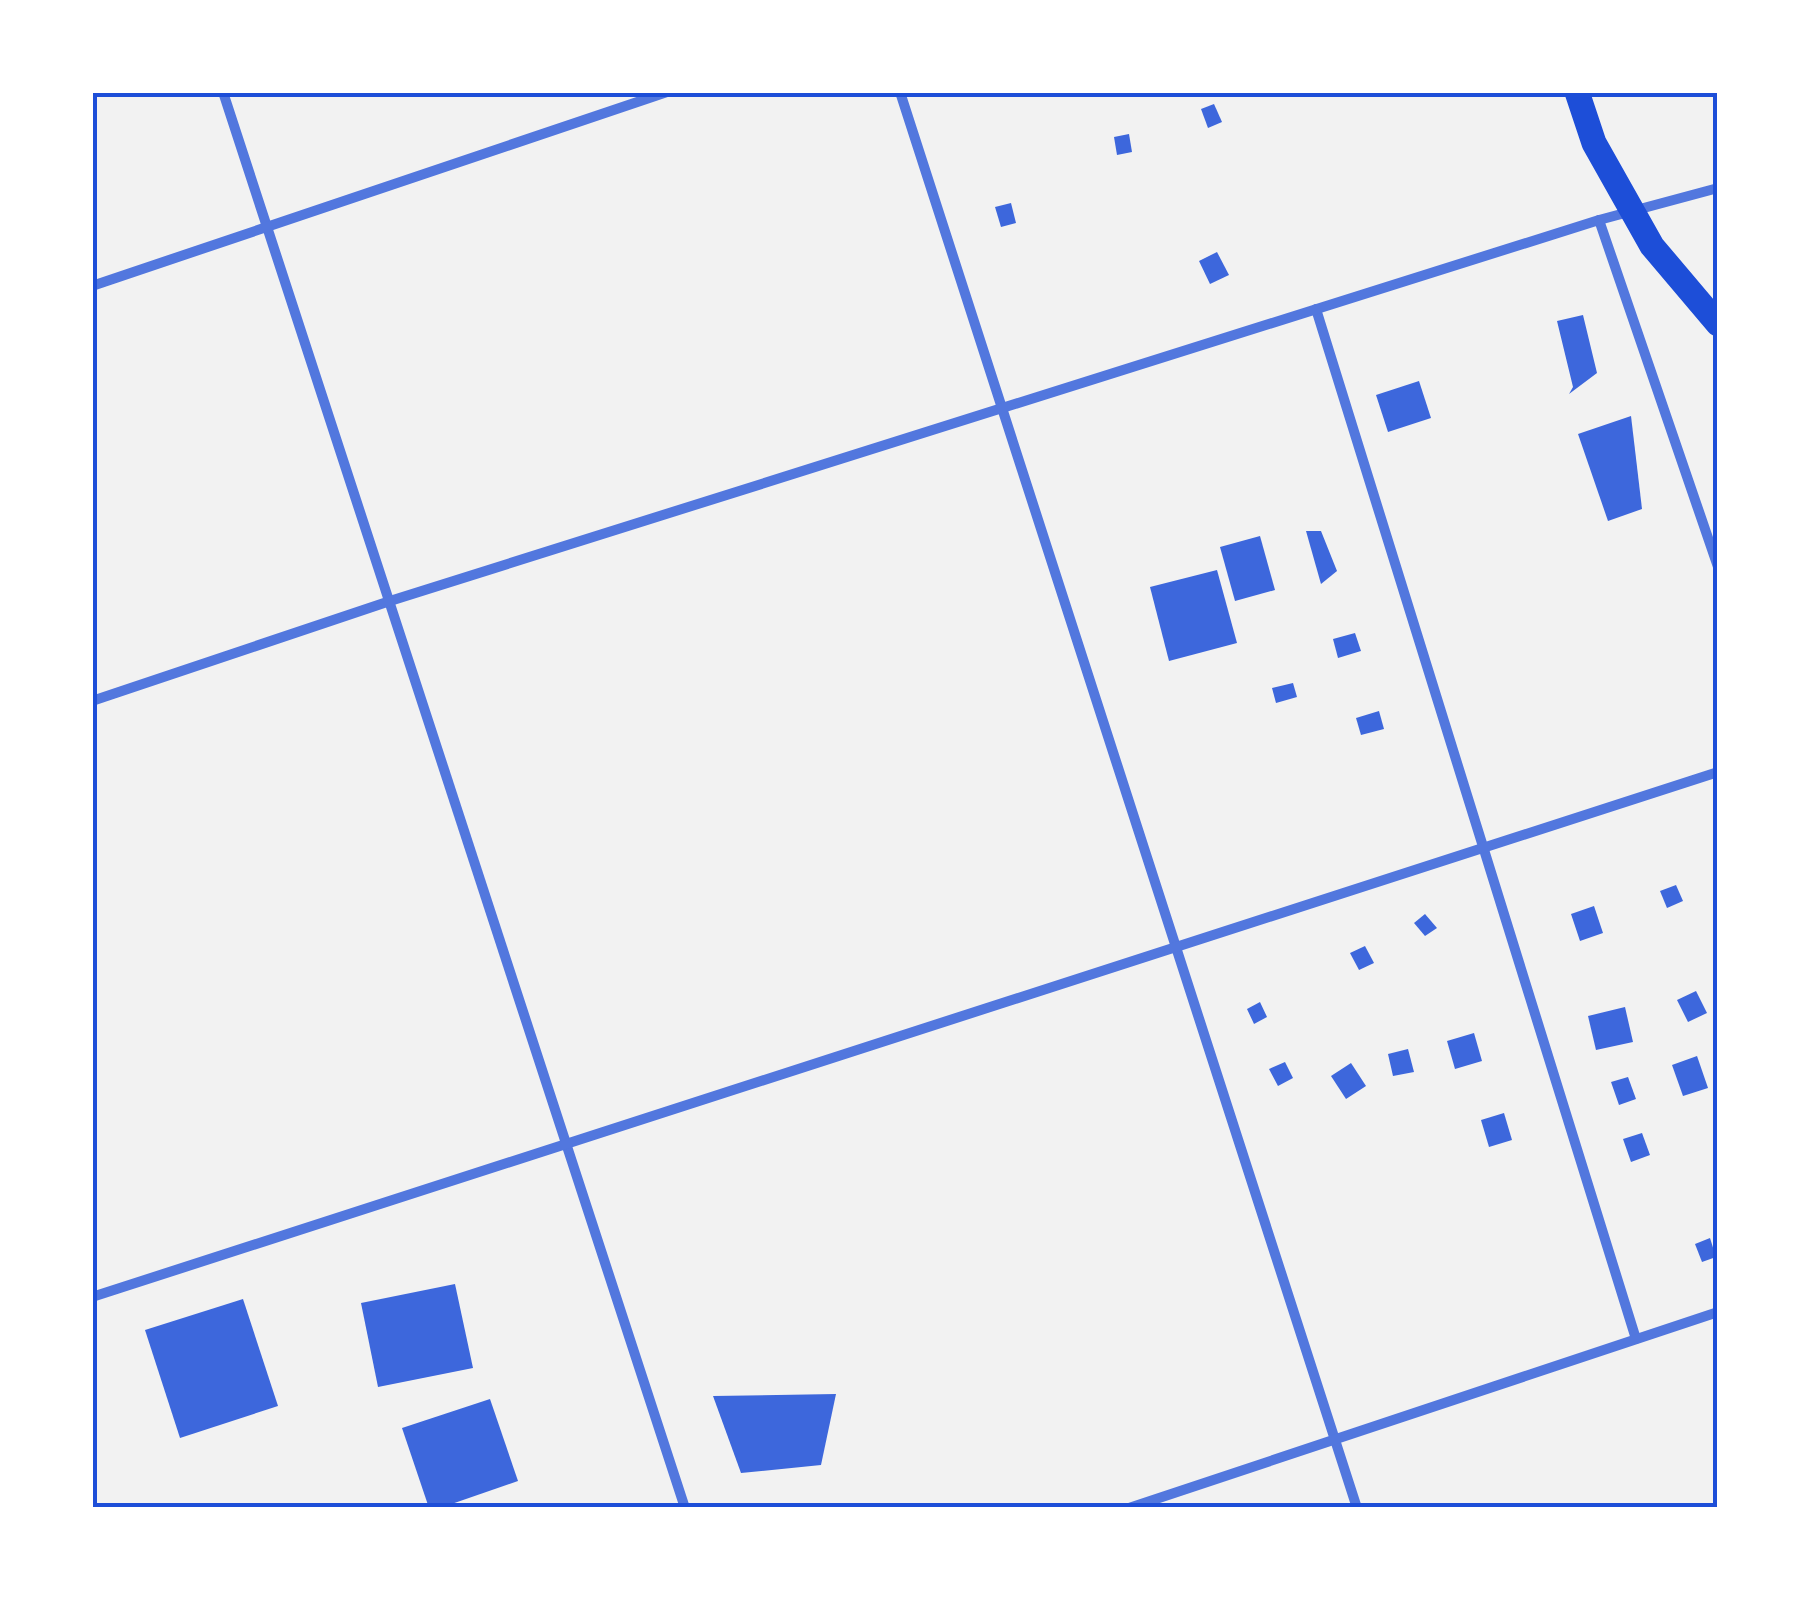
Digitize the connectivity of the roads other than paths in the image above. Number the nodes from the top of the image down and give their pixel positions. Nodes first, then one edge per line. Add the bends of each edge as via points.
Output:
1 (223, 92) edge
2 (666, 92) edge
3 (900, 92) edge
4 (1576, 92) edge
5 (1718, 188) edge
6 (1631, 210) junction
7 (1598, 220) junction
8 (268, 227) junction
9 (92, 286) edge
10 (1316, 309) junction
11 (1718, 324) edge
12 (1002, 408) junction
13 (1718, 567) edge
14 (390, 601) junction
15 (92, 702) edge
16 (1718, 772) edge
17 (1484, 848) junction
18 (1176, 947) junction
19 (568, 1144) junction
20 (92, 1297) edge
21 (1718, 1312) edge
22 (1636, 1340) junction
23 (1335, 1439) junction
24 (684, 1508) edge
25 (1129, 1508) edge
26 (1357, 1508) edge

1 - 8 street
2 - 8 street
3 - 12 street
4 - 6 main road via 1594,144
5 - 6 street
6 - 7 street
6 - 11 main road via 1652,246
7 - 10 street
7 - 13 street
8 - 9 street
8 - 14 street
10 - 12 street
10 - 17 street
12 - 14 street
12 - 18 street
14 - 15 street
14 - 19 street
16 - 17 street
17 - 18 street
17 - 22 street
18 - 19 street
18 - 23 street
19 - 20 street
19 - 24 street
21 - 22 street
22 - 23 street
23 - 25 street
23 - 26 street

